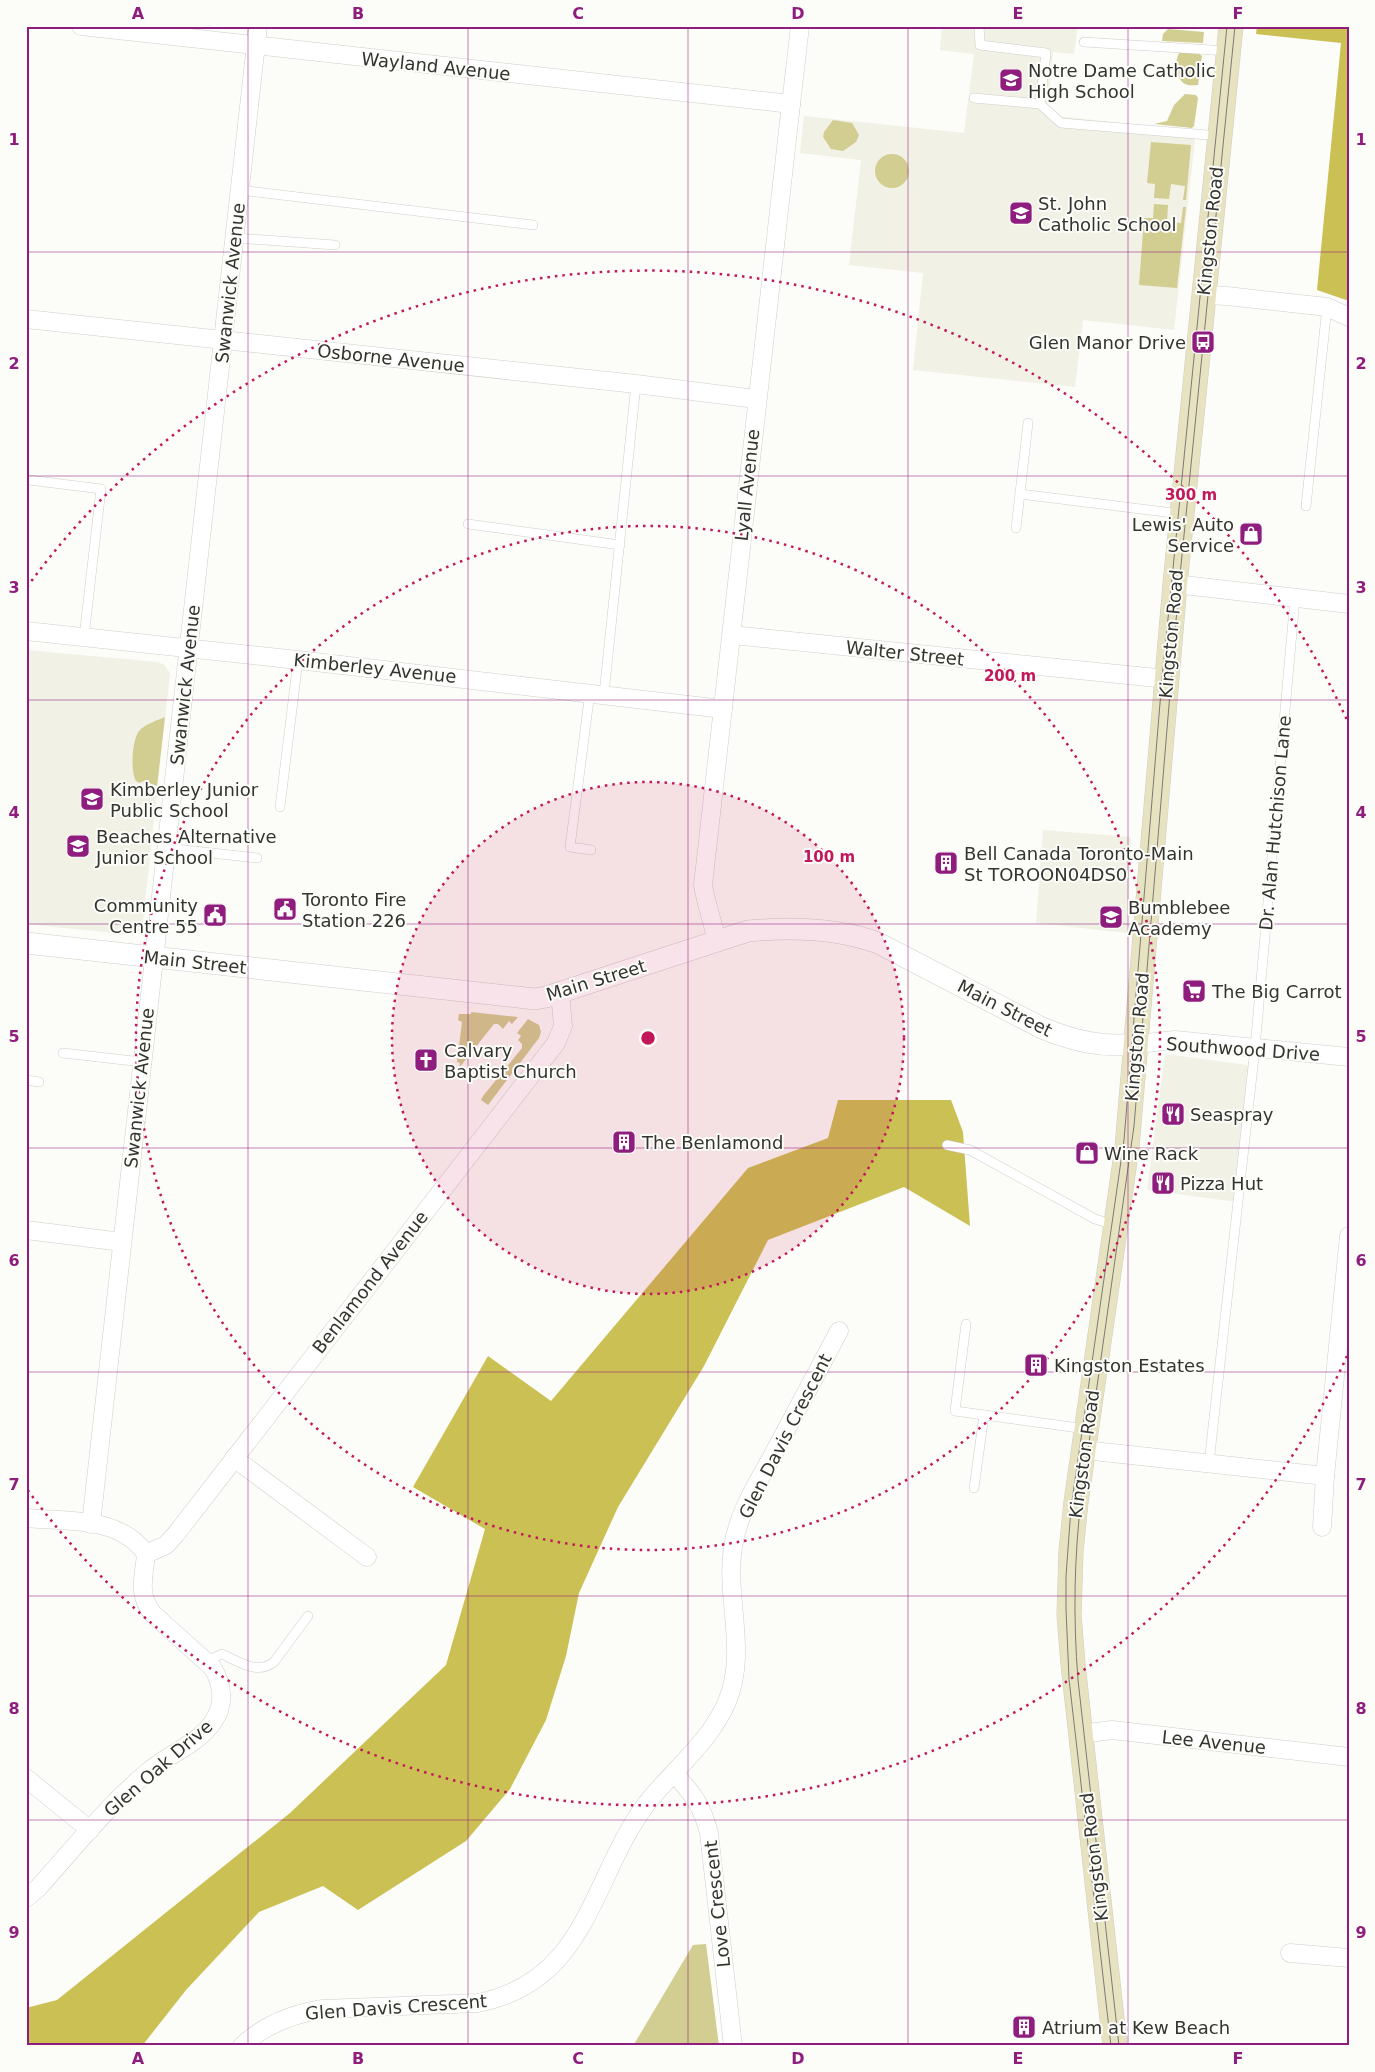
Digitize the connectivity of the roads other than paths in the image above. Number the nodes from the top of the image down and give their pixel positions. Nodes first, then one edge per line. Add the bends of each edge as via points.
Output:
1 (81, 26) edge
2 (258, 26) edge
3 (800, 26) edge
4 (979, 26) edge
5 (1231, 26) edge
6 (1084, 42) dead end
7 (255, 47) junction
8 (1228, 52) junction
9 (974, 98) dead end
10 (791, 104) junction
11 (1040, 104) junction
12 (1220, 136) junction
13 (240, 190) junction
14 (533, 224) dead end
15 (235, 238) junction
16 (335, 245) dead end
17 (1204, 295) junction
18 (1327, 307) junction
19 (1349, 318) edge
20 (26, 319) edge
21 (224, 341) junction
22 (636, 384) junction
23 (756, 399) junction
24 (1028, 423) dead end
25 (29, 480) dead end
26 (1020, 494) junction
27 (1306, 506) dead end
28 (1182, 515) junction
29 (468, 524) dead end
30 (1016, 528) dead end
31 (620, 545) junction
32 (1175, 584) junction
33 (1295, 598) junction
34 (1349, 604) edge
35 (26, 631) edge
36 (732, 635) junction
37 (84, 636) junction
38 (188, 648) junction
39 (298, 660) junction
40 (1167, 679) junction
41 (597, 693) junction
42 (723, 709) junction
43 (280, 807) dead end
44 (166, 848) junction
45 (591, 850) dead end
46 (257, 858) dead end
47 (717, 942) junction
48 (26, 943) edge
49 (154, 957) junction
50 (560, 993) junction
51 (1137, 1044) junction
52 (1255, 1048) junction
53 (63, 1053) dead end
54 (1349, 1057) edge
55 (142, 1062) junction
56 (26, 1080) edge
57 (39, 1082) dead end
58 (947, 1145) dead end
59 (1117, 1226) junction
60 (26, 1230) edge
61 (1349, 1236) edge
62 (122, 1242) junction
63 (966, 1324) dead end
64 (839, 1330) dead end
65 (984, 1415) junction
66 (1085, 1439) junction
67 (234, 1458) junction
68 (1208, 1463) junction
69 (1325, 1476) junction
70 (974, 1488) dead end
71 (26, 1518) edge
72 (91, 1524) junction
73 (1322, 1527) dead end
74 (146, 1554) junction
75 (367, 1557) dead end
76 (308, 1616) dead end
77 (206, 1661) junction
78 (1080, 1734) junction
79 (1349, 1757) edge
80 (674, 1773) junction
81 (26, 1778) edge
82 (90, 1830) junction
83 (26, 1898) edge
84 (1290, 1953) dead end
85 (1349, 1958) edge
86 (242, 2046) edge
87 (733, 2046) edge
88 (1116, 2046) edge

1 - 7 street, Wayland Avenue
2 - 7 street, Swanwick Avenue
3 - 10 street, Lyall Avenue
4 - 11 lane via 980,45 1046,53
5 - 8 main road, Kingston Road
6 - 8 lane
7 - 10 street, Wayland Avenue
7 - 13 street, Swanwick Avenue
8 - 12 main road, Kingston Road
9 - 11 lane
10 - 23 street, Lyall Avenue
11 - 12 lane via 1061,123
12 - 17 main road, Kingston Road
13 - 14 lane
13 - 15 street, Swanwick Avenue
15 - 16 lane
15 - 21 street, Swanwick Avenue
17 - 18 street
17 - 28 main road, Kingston Road
18 - 19 street
18 - 27 lane
20 - 21 street, Osborne Avenue
21 - 22 street, Osborne Avenue
21 - 38 street, Swanwick Avenue
22 - 23 street, Osborne Avenue
22 - 31 lane
23 - 36 street, Lyall Avenue
24 - 26 lane
25 - 37 lane via 101,489
26 - 28 lane
26 - 30 lane
28 - 32 main road, Kingston Road
29 - 31 lane
31 - 41 lane
32 - 33 street
32 - 40 main road, Kingston Road
33 - 34 street
33 - 52 lane, Dr. Alan Hutchison Lane
35 - 37 street, Kimberley Avenue
36 - 40 street, Walter Street
36 - 42 street, Lyall Avenue
37 - 38 street, Kimberley Avenue
38 - 39 street, Kimberley Avenue
38 - 44 street, Swanwick Avenue
39 - 41 street, Kimberley Avenue
39 - 43 lane
40 - 51 main road, Kingston Road
41 - 42 street, Kimberley Avenue
41 - 45 lane via 570,847
42 - 47 street, Lyall Avenue via 703,885
44 - 46 lane
44 - 49 street, Swanwick Avenue
47 - 50 street, Main Street
47 - 51 street, Main Street via 748,932 777,928 859,936 1068,1039 1103,1046
48 - 49 street, Main Street
49 - 50 street, Main Street via 535,998
49 - 55 street, Swanwick Avenue
50 - 67 street, Benlamond Avenue via 563,1026 556,1043
51 - 52 street, Southwood Drive via 1175,1040
51 - 59 main road, Kingston Road
52 - 54 street, Southwood Drive
52 - 68 lane, Dr. Alan Hutchison Lane
53 - 55 lane
55 - 62 street, Swanwick Avenue
56 - 57 lane
58 - 59 lane via 970,1150 1095,1219
59 - 66 main road, Kingston Road
60 - 62 street
61 - 69 street
62 - 72 street, Swanwick Avenue
63 - 65 lane via 955,1411
64 - 80 street, Glen Davis Crescent via 740,1519 731,1564 737,1653 733,1684 712,1728
65 - 66 lane
65 - 70 lane
66 - 68 street
66 - 78 main road, Kingston Road via 1072,1550 1069,1615
67 - 74 street, Benlamond Avenue via 166,1545
67 - 75 street
68 - 69 street
69 - 73 street
71 - 72 street
72 - 74 street via 120,1531
74 - 77 street, Glen Oak Drive via 142,1586 146,1605
76 - 77 lane via 267,1667 247,1666 222,1654
77 - 82 street, Glen Oak Drive via 218,1678 222,1692 220,1708 213,1722 201,1735 150,1769
78 - 79 street, Lee Avenue via 1112,1730
78 - 88 main road, Kingston Road
80 - 86 street, Glen Davis Crescent via 633,1826 578,1932 559,1958 539,1976 504,1996 478,2003 304,2012 264,2028
80 - 87 street, Love Crescent via 698,1802 709,1833
81 - 82 street, Glen Oak Drive
82 - 83 street, Glen Oak Drive
84 - 85 street

